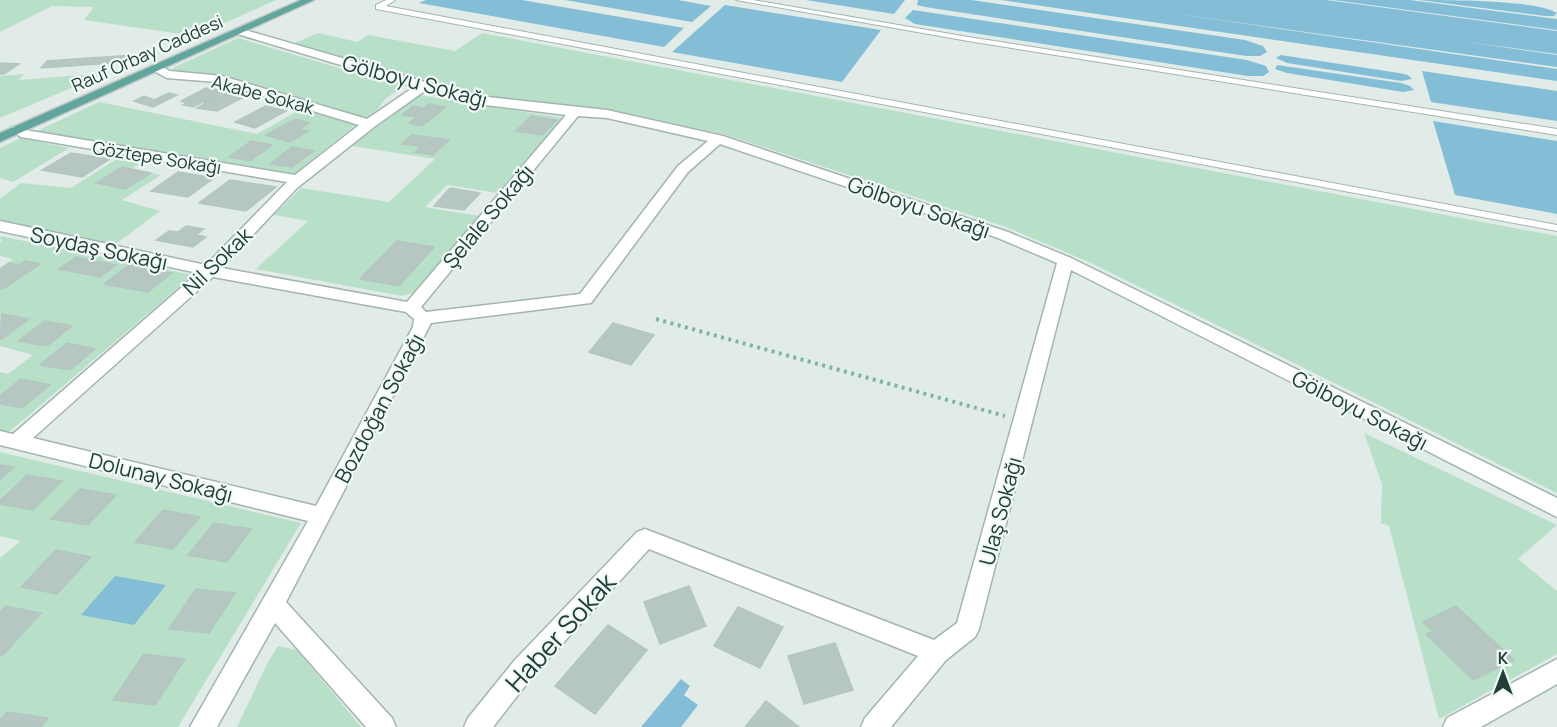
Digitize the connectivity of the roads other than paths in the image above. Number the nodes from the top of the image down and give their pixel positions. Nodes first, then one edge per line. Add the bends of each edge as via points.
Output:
1 (290, 0) edge
2 (309, 0) edge
3 (391, 0) edge
4 (740, 0) edge
5 (238, 32) junction
6 (156, 68) junction
7 (422, 87) junction
8 (575, 112) junction
9 (369, 124) junction
10 (0, 128) edge
11 (17, 130) junction
12 (1557, 132) edge
13 (0, 138) edge
14 (718, 139) junction
15 (298, 180) junction
16 (0, 226) edge
17 (1557, 228) edge
18 (1065, 261) junction
19 (210, 271) junction
20 (417, 313) junction
21 (8, 440) edge
22 (1557, 508) edge
23 (322, 516) junction
24 (274, 605) junction
25 (937, 652) junction
26 (1557, 671) edge
27 (202, 727) edge
28 (383, 727) edge
29 (477, 727) edge
30 (874, 727) edge
31 (1456, 727) edge

1 - 10 main road, Rauf Orbay Caddesi
2 - 5 main road, Rauf Orbay Caddesi
3 - 17 lane via 379,7
4 - 12 lane
5 - 6 main road, Rauf Orbay Caddesi
5 - 7 street, Gölboyu Sokağı
6 - 9 street, Akabe Sokak via 167,74 218,79
6 - 11 main road, Rauf Orbay Caddesi
7 - 8 street, Gölboyu Sokağı via 470,99
7 - 9 street, Nil Sokak
8 - 14 street, Gölboyu Sokağı via 607,114
8 - 20 street, Şelale Sokağı
9 - 15 street, Nil Sokak
11 - 13 main road, Rauf Orbay Caddesi
11 - 15 street, Göztepe Sokağı via 82,145
14 - 18 street, Gölboyu Sokağı via 1003,235
14 - 20 street, Bozdoğan Sokağı via 683,169 585,299
15 - 19 street, Nil Sokak
16 - 19 street, Soydaş Sokağı
18 - 22 street, Gölboyu Sokağı
18 - 25 street, Ulaş Sokağı via 968,630
19 - 20 street, Soydaş Sokağı
19 - 21 street, Nil Sokak
20 - 23 street, Bozdoğan Sokağı via 422,327
21 - 23 street, Dolunay Sokağı
23 - 24 street, Bozdoğan Sokağı
24 - 27 street, Bozdoğan Sokağı
24 - 28 street
25 - 29 street, Haber Sokak via 645,538 523,669
25 - 30 street, Ulaş Sokağı
26 - 31 street

